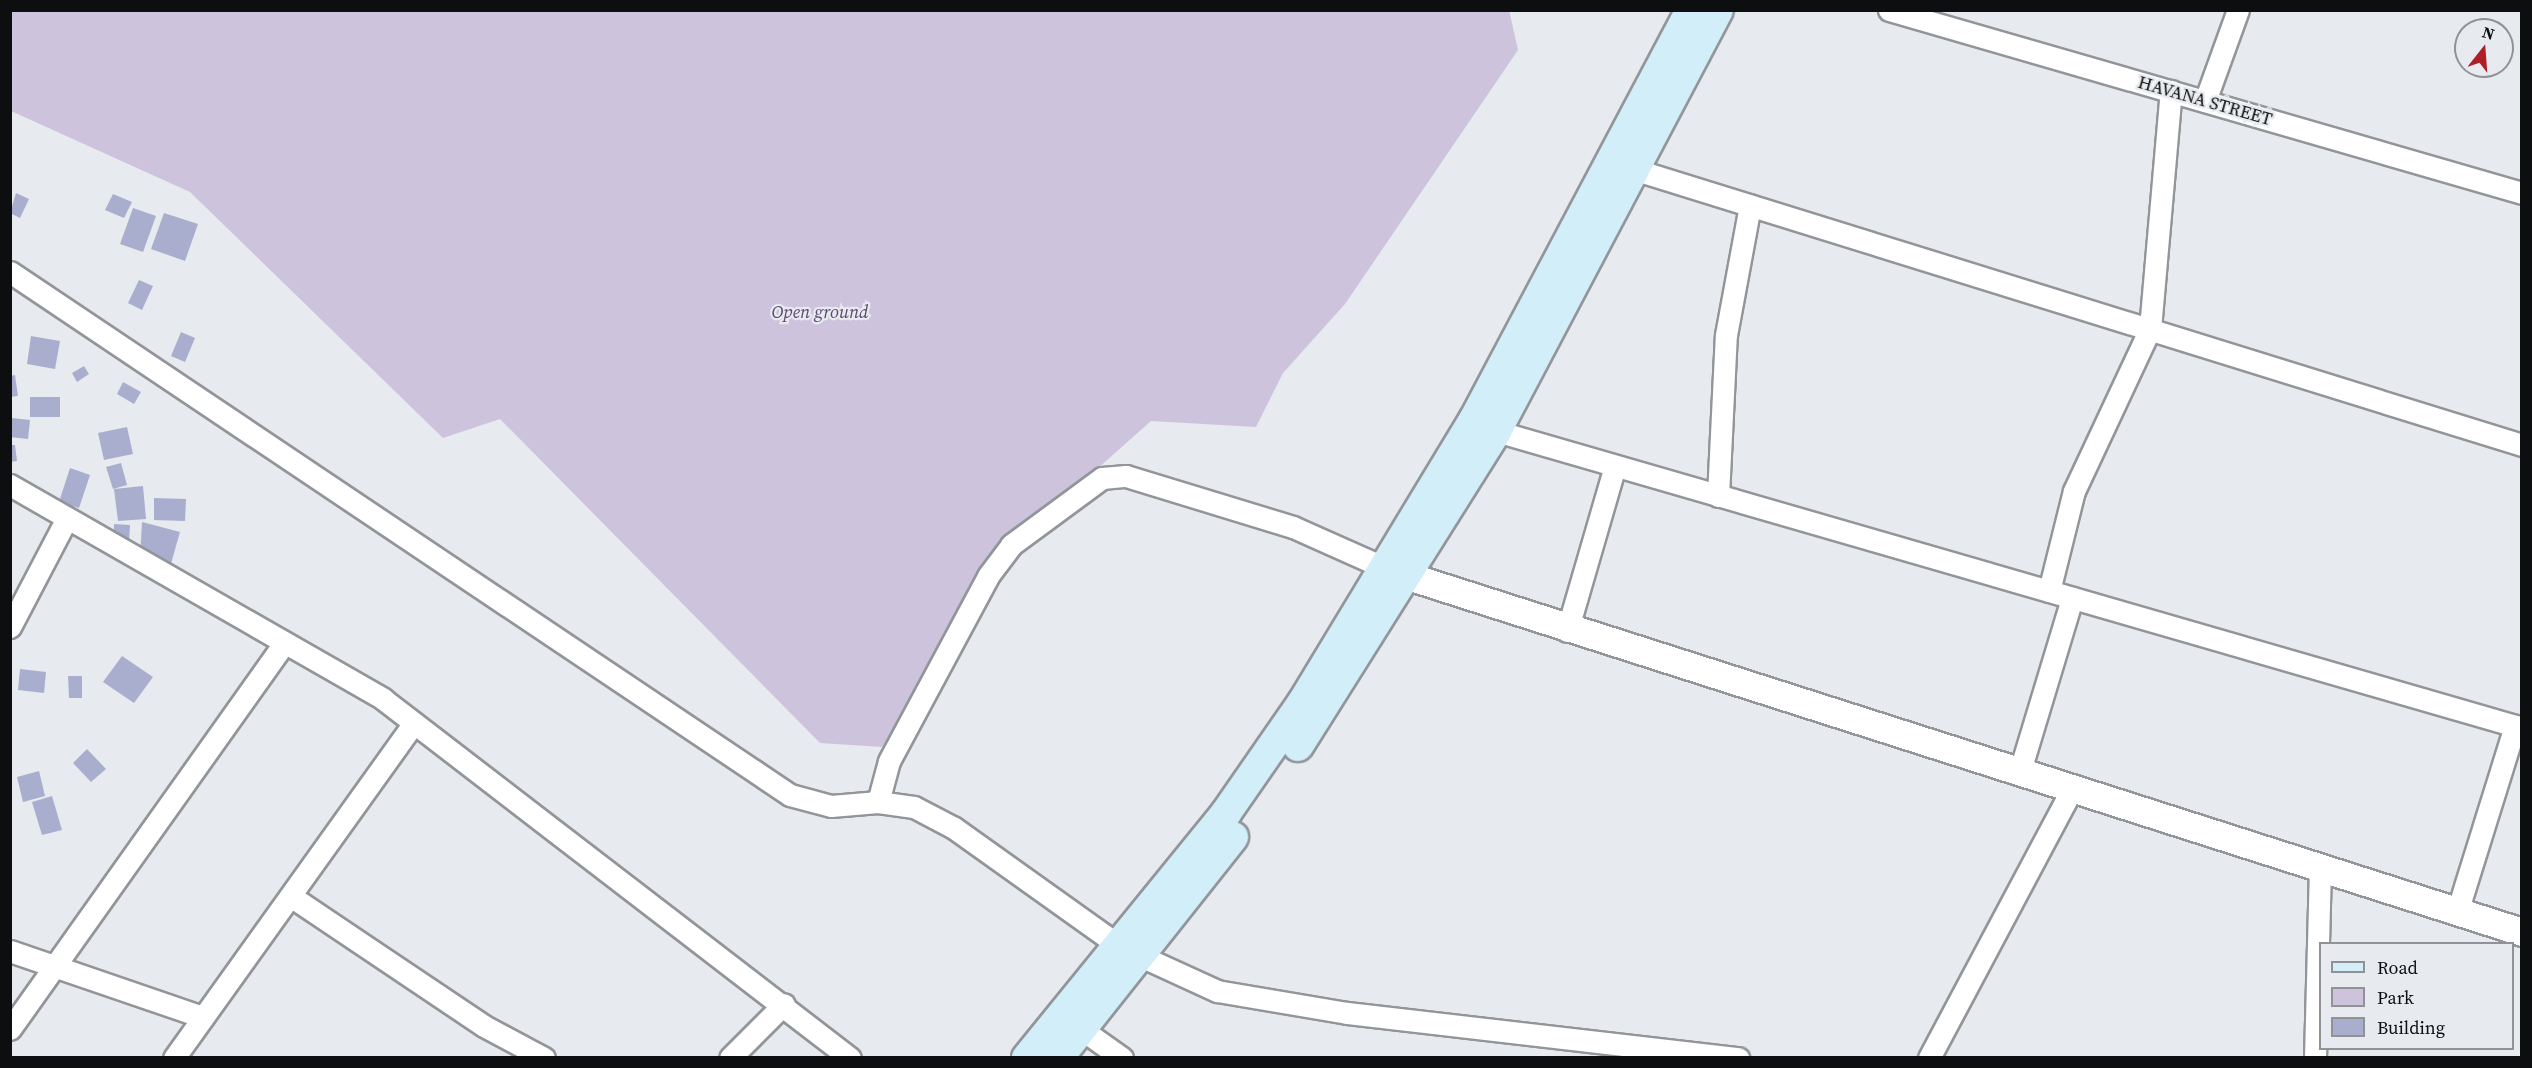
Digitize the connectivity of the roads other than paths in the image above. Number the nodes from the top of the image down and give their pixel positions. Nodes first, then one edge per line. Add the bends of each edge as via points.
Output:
1 (1691, 10) edge
2 (1718, 10) edge
3 (1889, 10) edge
4 (2238, 10) edge
5 (2171, 91) junction
6 (2205, 101) junction
7 (1633, 169) junction
8 (2522, 193) edge
9 (1750, 205) junction
10 (10, 272) edge
11 (2150, 329) junction
12 (1496, 431) junction
13 (2522, 445) edge
14 (1615, 466) junction
15 (10, 484) edge
16 (1718, 496) junction
17 (67, 518) junction
18 (1396, 573) junction
19 (2049, 591) junction
20 (2072, 598) junction
21 (10, 627) edge
22 (1567, 631) junction
23 (284, 644) junction
24 (414, 723) junction
25 (2518, 727) edge
26 (2019, 774) junction
27 (2072, 789) junction
28 (878, 802) junction
29 (2320, 871) junction
30 (292, 897) junction
31 (2457, 912) junction
32 (2522, 932) edge
33 (10, 951) edge
34 (1132, 952) junction
35 (57, 967) junction
36 (784, 1004) junction
37 (203, 1017) junction
38 (1072, 1023) junction
39 (10, 1029) edge
40 (1734, 1057) edge
41 (174, 1058) edge
42 (544, 1058) edge
43 (730, 1058) edge
44 (850, 1058) edge
45 (1027, 1058) edge
46 (1058, 1058) edge
47 (1122, 1058) edge
48 (1929, 1058) edge
49 (2315, 1058) edge

1 - 18 main road
2 - 7 main road
3 - 5 street, HAVANA STREET
4 - 6 street
5 - 6 street, HAVANA STREET
5 - 11 street
6 - 8 street, HAVANA STREET
7 - 9 street
7 - 12 main road
9 - 11 street
9 - 16 street via 1726,335
10 - 28 street via 790,795 831,806
11 - 13 street
11 - 19 street via 2074,491
12 - 14 street
12 - 18 main road
14 - 16 street
14 - 22 street
15 - 17 street
16 - 19 street
17 - 21 street
17 - 23 street
18 - 22 street
18 - 28 street via 1293,527 1126,476 1102,478 1011,545 988,576 889,761
18 - 34 main road
19 - 20 street
20 - 25 street
20 - 26 street
22 - 26 street
23 - 24 street
23 - 35 street
24 - 30 street
24 - 36 street
25 - 31 street
26 - 27 street
27 - 29 street
27 - 48 street
28 - 34 street via 914,807 954,828
29 - 31 street
29 - 49 street
30 - 37 street
30 - 42 street via 483,1026
31 - 32 street
33 - 35 street
34 - 38 main road
34 - 40 street via 1217,991 1347,1012
35 - 37 street
35 - 39 street
36 - 43 street
36 - 44 street
37 - 41 street
38 - 45 main road
38 - 46 main road
38 - 47 street

